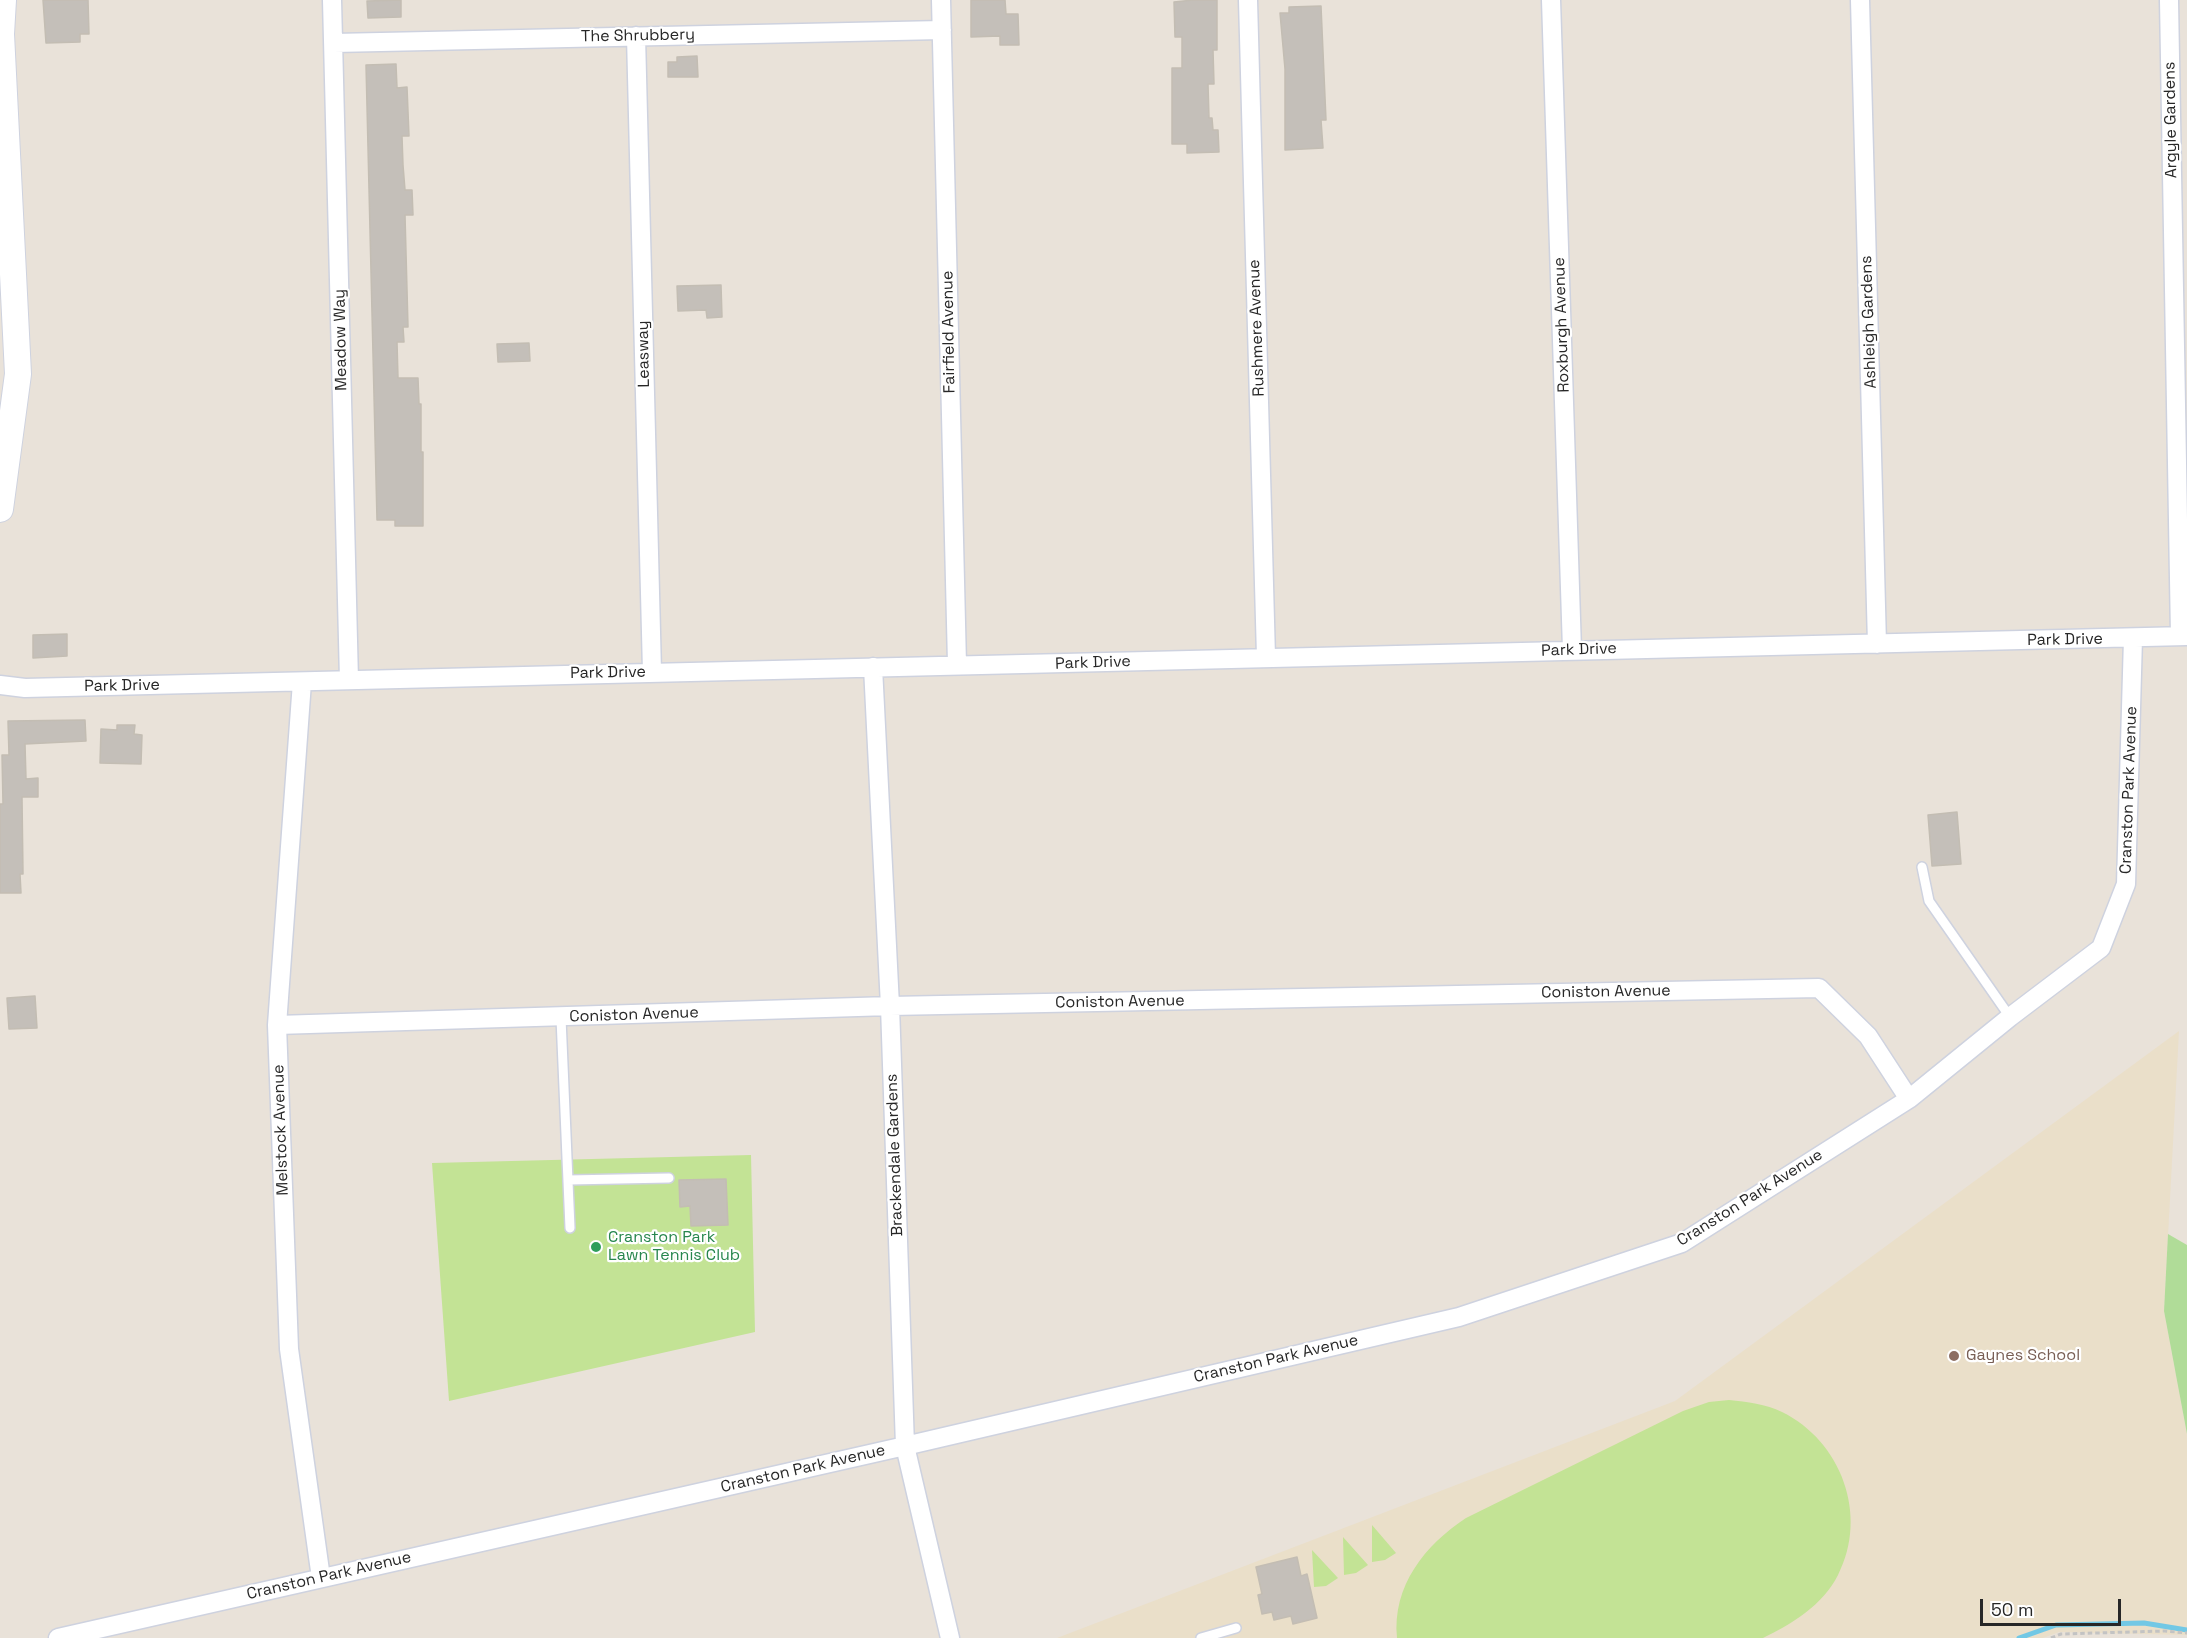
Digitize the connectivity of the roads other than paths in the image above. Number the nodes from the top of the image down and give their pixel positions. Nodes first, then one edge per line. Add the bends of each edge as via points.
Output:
1 (3, 0) edge
2 (333, 0) edge
3 (941, 0) edge
4 (1248, 0) edge
5 (1551, 0) edge
6 (1860, 0) edge
7 (2169, 0) edge
8 (942, 30) junction
9 (636, 36) junction
10 (334, 43) junction
11 (3, 130) edge
12 (0, 509) edge
13 (2184, 636) edge
14 (2133, 638) junction
15 (1877, 644) junction
16 (1572, 650) junction
17 (1266, 657) junction
18 (957, 664) junction
19 (873, 667) junction
20 (652, 672) junction
21 (349, 680) junction
22 (302, 682) junction
23 (0, 685) edge
24 (1922, 867) dead end
25 (890, 1006) junction
26 (2010, 1017) junction
27 (561, 1018) junction
28 (277, 1025) junction
29 (1909, 1099) junction
30 (669, 1178) dead end
31 (568, 1180) junction
32 (570, 1228) dead end
33 (905, 1446) junction
34 (321, 1578) junction
35 (1236, 1628) dead end
36 (1218, 1636) edge
37 (58, 1638) edge
38 (950, 1638) edge
39 (1201, 1638) edge

1 - 11 main road
2 - 10 street, Meadow Way
3 - 8 street, Fairfield Avenue
4 - 17 street, Rushmere Avenue
5 - 16 street, Roxburgh Avenue
6 - 15 street, Ashleigh Gardens
7 - 13 street, Argyle Gardens
8 - 9 street, The Shrubbery
8 - 18 street, Fairfield Avenue
9 - 10 street, The Shrubbery
9 - 20 street, Leasway
10 - 21 street, Meadow Way
11 - 12 main road via 18,374
13 - 14 street, Park Drive
14 - 15 street, Park Drive
14 - 26 street, Cranston Park Avenue via 2126,884 2101,948
15 - 16 street, Park Drive
16 - 17 street, Park Drive
17 - 18 street, Park Drive
18 - 19 street, Park Drive
19 - 20 street, Park Drive
19 - 25 street, Brackendale Gardens
20 - 21 street, Park Drive
21 - 22 street, Park Drive
22 - 23 street, Park Drive via 25,688
22 - 28 street, Melstock Avenue
24 - 26 lane via 1929,901
25 - 27 street, Coniston Avenue
25 - 29 street, Coniston Avenue via 1819,988 1868,1036
25 - 33 street, Brackendale Gardens
26 - 29 street, Cranston Park Avenue
27 - 28 street, Coniston Avenue
27 - 31 lane
28 - 34 street, Melstock Avenue via 289,1349
29 - 33 street, Cranston Park Avenue via 1682,1243 1459,1317
30 - 31 lane
31 - 32 lane
33 - 34 street, Cranston Park Avenue
33 - 38 street, Brackendale Gardens
34 - 37 street, Cranston Park Avenue
35 - 36 lane
36 - 39 lane

